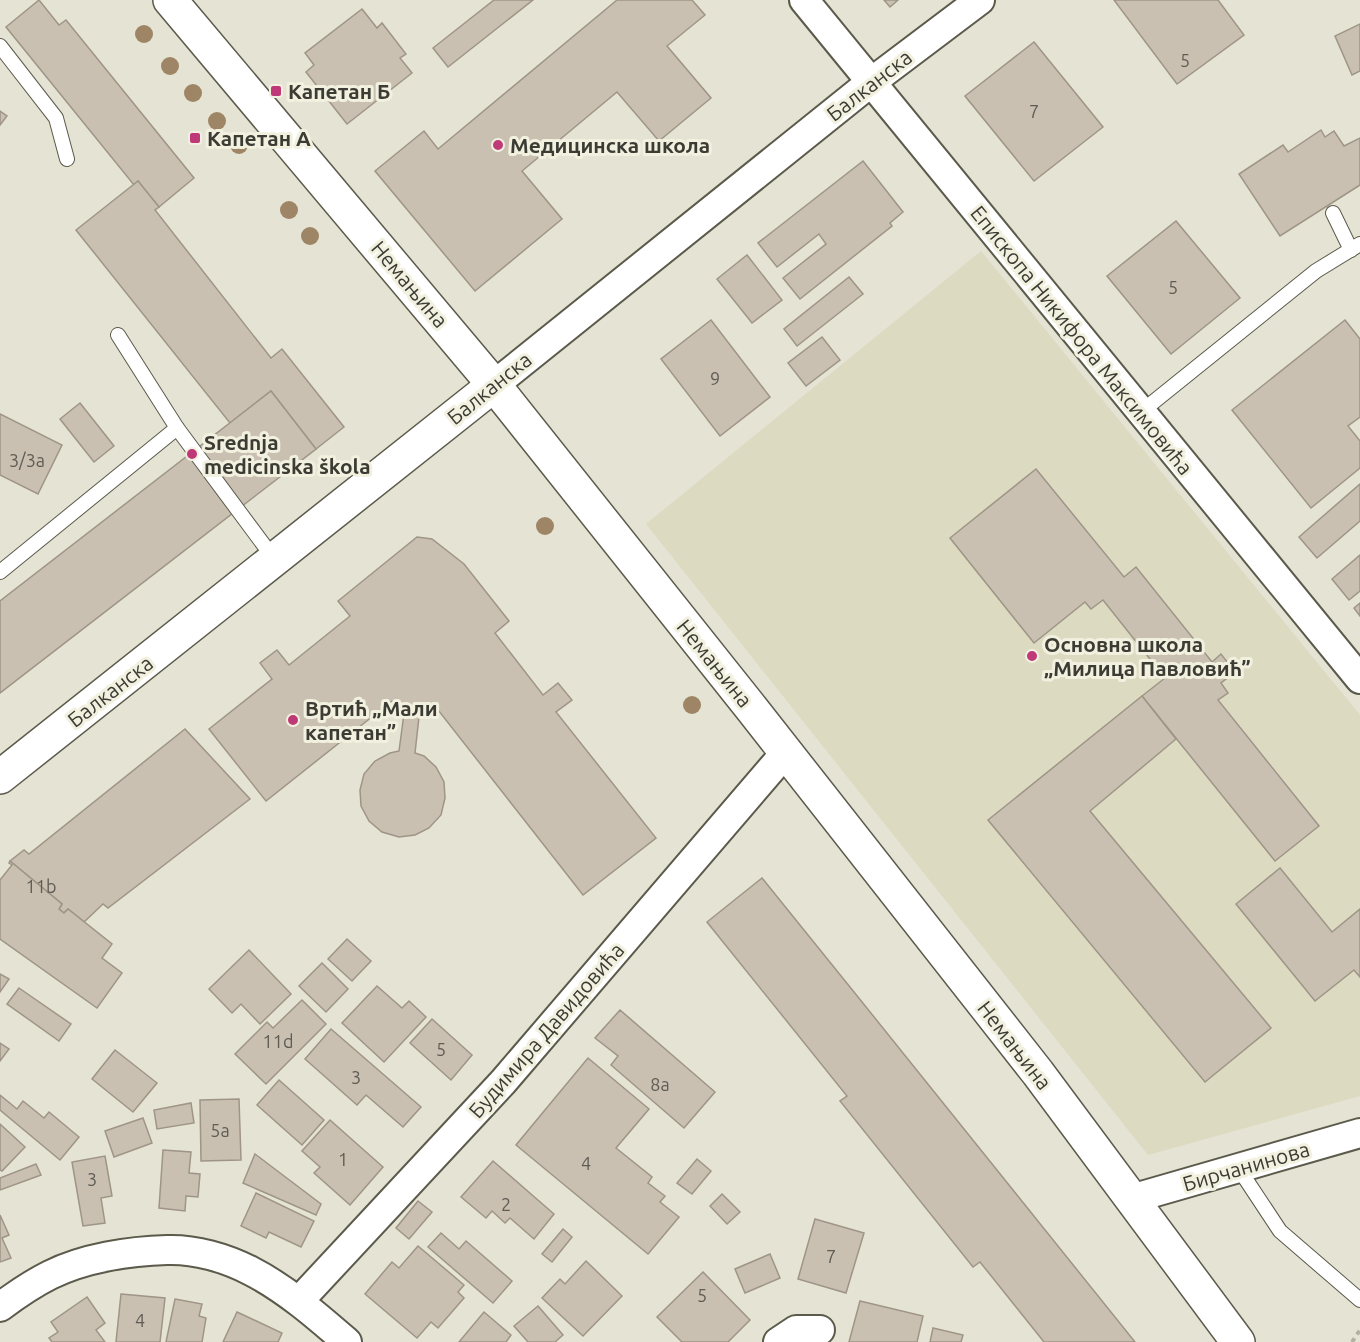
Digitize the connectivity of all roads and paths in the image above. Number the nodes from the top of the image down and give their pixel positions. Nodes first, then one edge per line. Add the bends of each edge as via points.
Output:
1 (170, 0) edge
2 (804, 0) edge
3 (980, 0) edge
4 (0, 46) edge
5 (870, 83) junction
6 (67, 159) dead end
7 (1333, 213) dead end
8 (1356, 247) edge
9 (118, 335) dead end
10 (494, 385) junction
11 (1141, 412) junction
12 (177, 428) junction
13 (274, 560) junction
14 (0, 572) edge
15 (1360, 679) edge
16 (786, 752) junction
17 (0, 777) edge
18 (1360, 1133) edge
19 (1239, 1169) junction
20 (1131, 1199) junction
21 (1360, 1300) edge
22 (299, 1301) junction
23 (0, 1307) edge
24 (820, 1330) dead end
25 (1360, 1330) edge
26 (347, 1342) edge
27 (778, 1342) edge
28 (1238, 1342) edge
29 (1352, 1342) edge

1 - 10 street, Немањина
2 - 5 street, Епископа Никифора Максимовића
3 - 5 street, Балканска
4 - 6 lane via 56,118
5 - 10 street, Балканска
5 - 11 street, Епископа Никифора Максимовића
7 - 8 lane
8 - 11 lane via 1317,271
9 - 12 lane
10 - 13 street, Балканска
10 - 16 street, Немањина
11 - 15 street, Епископа Никифора Максимовића
12 - 13 lane
12 - 14 lane
13 - 17 street, Балканска
16 - 20 street, Немањина via 1038,1073
16 - 22 street, Будимира Давидовића via 503,1082
18 - 19 street, Бирчанинова
19 - 20 street, Бирчанинова
19 - 21 lane via 1280,1231
20 - 28 street, Немањина
22 - 23 street via 251,1271 212,1255 168,1250 81,1263 24,1289
22 - 26 street
24 - 27 street via 796,1330
25 - 29 path

